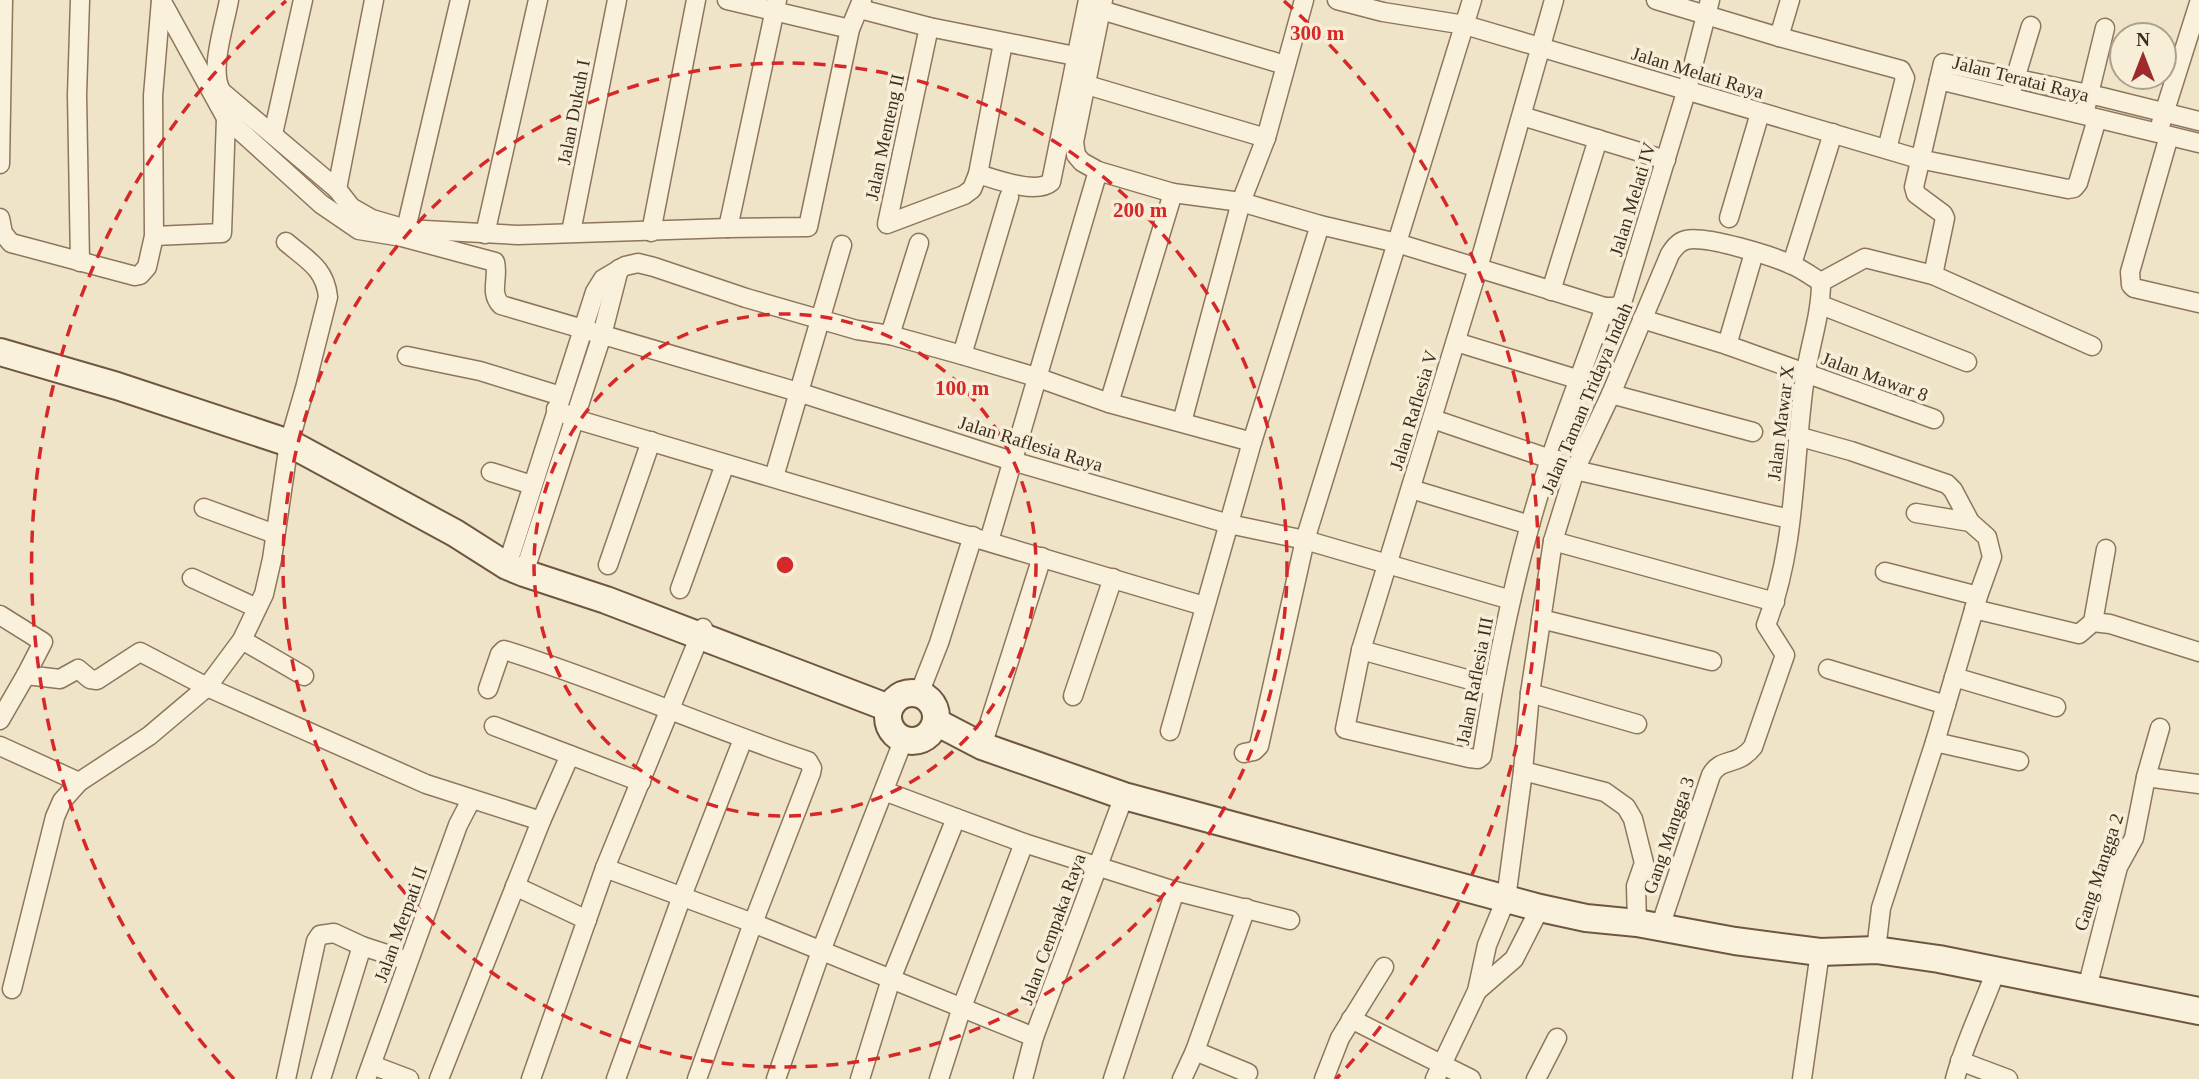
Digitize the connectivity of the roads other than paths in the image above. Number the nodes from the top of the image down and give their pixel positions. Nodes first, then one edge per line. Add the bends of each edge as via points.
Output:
1 (3, 0) edge
2 (80, 0) edge
3 (161, 0) edge
4 (229, 0) edge
5 (303, 0) edge
6 (374, 0) edge
7 (460, 0) edge
8 (538, 0) edge
9 (617, 0) edge
10 (696, 0) edge
11 (727, 0) edge
12 (1304, 0) edge
13 (1337, 0) edge
14 (1472, 0) edge
15 (1554, 0) edge
16 (1656, 0) edge
17 (1790, 0) edge
18 (2191, 0) edge
19 (1097, 3) edge
20 (2199, 3) edge
21 (861, 4) edge
22 (776, 5) edge
23 (1384, 6) edge
24 (1708, 8) edge
25 (1465, 24) junction
26 (2031, 26) dead end
27 (929, 27) junction
28 (2105, 28) dead end
29 (850, 29) junction
30 (1779, 37) junction
31 (1003, 43) junction
32 (1541, 46) junction
33 (1075, 56) junction
34 (1285, 65) junction
35 (2015, 78) junction
36 (1939, 80) junction
37 (1087, 85) junction
38 (1687, 89) junction
39 (2089, 94) junction
40 (2009, 97) junction
41 (1760, 113) junction
42 (2165, 113) junction
43 (1522, 116) junction
44 (2090, 117) junction
45 (226, 118) junction
46 (2199, 121) edge
47 (1833, 133) junction
48 (273, 134) junction
49 (2164, 134) junction
50 (1266, 138) junction
51 (1598, 139) junction
52 (2199, 143) edge
53 (1887, 149) junction
54 (1919, 159) junction
55 (1666, 160) junction
56 (0, 164) edge
57 (1098, 170) junction
58 (978, 174) junction
59 (337, 189) junction
60 (1173, 193) junction
61 (1009, 197) dead end
62 (1241, 202) junction
63 (0, 218) edge
64 (1729, 218) dead end
65 (1320, 225) junction
66 (728, 228) junction
67 (406, 229) junction
68 (571, 232) junction
69 (652, 232) junction
70 (485, 234) junction
71 (154, 236) junction
72 (286, 242) dead end
73 (919, 243) dead end
74 (1396, 243) junction
75 (842, 245) dead end
76 (1754, 253) junction
77 (80, 262) junction
78 (1792, 264) junction
79 (1478, 268) junction
80 (619, 269) junction
81 (1933, 275) junction
82 (1821, 282) junction
83 (1551, 291) junction
84 (2199, 303) edge
85 (1821, 305) junction
86 (1605, 307) junction
87 (819, 318) junction
88 (1642, 319) junction
89 (582, 329) junction
90 (602, 335) junction
91 (890, 335) junction
92 (1456, 342) junction
93 (1727, 345) junction
94 (2092, 346) dead end
95 (0, 352) edge
96 (962, 355) junction
97 (407, 356) dead end
98 (1967, 362) dead end
99 (1805, 373) junction
100 (1036, 377) junction
101 (1580, 380) junction
102 (798, 392) junction
103 (1611, 394) junction
104 (558, 403) junction
105 (1109, 403) junction
106 (575, 419) junction
107 (1433, 419) junction
108 (1934, 419) dead end
109 (1182, 422) junction
110 (1753, 432) dead end
111 (1797, 436) junction
112 (652, 441) junction
113 (1252, 442) junction
114 (289, 443) junction
115 (1550, 459) junction
116 (1012, 461) junction
117 (725, 464) junction
118 (1575, 470) junction
119 (491, 472) dead end
120 (774, 477) junction
121 (532, 485) junction
122 (1411, 489) junction
123 (204, 508) dead end
124 (1916, 513) dead end
125 (1790, 519) junction
126 (1970, 522) junction
127 (1229, 523) junction
128 (1530, 525) junction
129 (275, 534) junction
130 (981, 539) junction
131 (1305, 540) junction
132 (1553, 541) junction
133 (2106, 549) dead end
134 (1042, 557) junction
135 (518, 563) junction
136 (1388, 564) junction
137 (608, 565) dead end
138 (1885, 572) dead end
139 (192, 578) dead end
140 (1113, 578) junction
141 (680, 589) dead end
142 (1511, 600) junction
143 (1775, 602) junction
144 (1976, 602) junction
145 (1204, 606) junction
146 (257, 608) junction
147 (0, 615) edge
148 (1541, 619) junction
149 (2093, 622) junction
150 (1766, 625) joint
151 (702, 630) junction
152 (242, 640) junction
153 (1361, 650) junction
154 (2199, 652) edge
155 (1712, 662) dead end
156 (1828, 669) dead end
157 (26, 675) junction
158 (304, 676) dead end
159 (1954, 677) junction
160 (1492, 686) junction
161 (207, 687) junction
162 (488, 689) dead end
163 (1530, 692) junction
164 (1073, 696) dead end
165 (901, 700) junction
166 (1946, 705) junction
167 (2056, 707) dead end
168 (668, 710) junction
169 (0, 720) edge
170 (936, 723) junction
171 (1637, 724) dead end
172 (494, 726) dead end
173 (1345, 728) joint
174 (2160, 728) dead end
175 (1170, 731) dead end
176 (743, 739) junction
177 (903, 741) junction
178 (1935, 743) junction
179 (0, 746) edge
180 (982, 746) junction
181 (1244, 753) dead end
182 (570, 755) junction
183 (2019, 761) dead end
184 (1523, 771) junction
185 (2146, 778) junction
186 (79, 782) junction
187 (641, 782) junction
188 (2199, 784) edge
189 (884, 791) junction
190 (1124, 796) junction
191 (471, 800) junction
192 (956, 818) junction
193 (541, 821) junction
194 (1024, 843) junction
195 (1097, 867) junction
196 (605, 868) junction
197 (515, 886) junction
198 (1175, 891) junction
199 (682, 897) junction
200 (1506, 899) junction
201 (1246, 908) junction
202 (1540, 908) junction
203 (1290, 919) dead end
204 (587, 920) junction
205 (752, 923) junction
206 (1648, 925) junction
207 (362, 946) junction
208 (1875, 950) junction
209 (821, 951) junction
210 (1820, 952) junction
211 (408, 961) junction
212 (1384, 967) dead end
213 (1996, 970) junction
214 (891, 979) junction
215 (2087, 988) junction
216 (12, 989) dead end
217 (1477, 991) junction
218 (962, 1007) junction
219 (2199, 1010) edge
220 (1351, 1019) junction
221 (1034, 1037) junction
222 (1557, 1038) dead end
223 (1195, 1051) junction
224 (1957, 1070) edge
225 (369, 1072) edge
226 (1438, 1072) edge
227 (1248, 1073) dead end
228 (286, 1079) edge
229 (321, 1079) edge
230 (409, 1079) edge
231 (439, 1079) edge
232 (531, 1079) edge
233 (615, 1079) edge
234 (697, 1079) edge
235 (776, 1079) edge
236 (860, 1079) edge
237 (939, 1079) edge
238 (1023, 1079) edge
239 (1113, 1079) edge
240 (1182, 1079) edge
241 (1324, 1079) edge
242 (1471, 1079) edge
243 (1536, 1079) edge
244 (1802, 1079) edge
245 (2008, 1079) edge

1 - 56 street
2 - 77 street
3 - 45 street
3 - 71 street via 153,96
4 - 48 street via 216,66 218,86
5 - 48 street
6 - 59 street
7 - 67 street
8 - 70 street
9 - 68 street, Jalan Dukuh I
10 - 69 street
11 - 22 street
12 - 34 street
13 - 23 street, Jalan Melati Raya
14 - 25 street
15 - 32 street, Jalan Raflesia V
16 - 24 street
17 - 30 street
18 - 20 street
19 - 33 street
19 - 34 street
19 - 37 street
20 - 42 street
21 - 27 street
21 - 29 street
22 - 29 street
22 - 66 street
23 - 25 street, Jalan Melati Raya
24 - 30 street
24 - 38 street, Jalan Melati IV
25 - 32 street, Jalan Melati Raya
25 - 74 street
26 - 35 street
27 - 31 street
27 - 58 street, Jalan Menteng II via 887,224 964,195
28 - 39 street
29 - 66 street via 808,227
30 - 53 street via 1902,71 1904,81
31 - 33 street
31 - 58 street
32 - 38 street, Jalan Melati Raya
32 - 43 street, Jalan Raflesia V
33 - 58 street via 1051,182 1041,187 1013,184
34 - 50 street
35 - 36 street, Jalan Teratai Raya via 1943,63
35 - 39 street, Jalan Teratai Raya
35 - 40 street
36 - 40 street, Jalan Teratai Raya
36 - 54 street
37 - 50 street
37 - 57 street via 1074,148 1082,162
38 - 41 street, Jalan Melati Raya
38 - 55 street, Jalan Melati IV
39 - 42 street, Jalan Teratai Raya
39 - 44 street
40 - 44 street, Jalan Teratai Raya
41 - 47 street, Jalan Melati Raya
41 - 64 street
42 - 46 street, Jalan Teratai Raya
42 - 49 street
43 - 51 street
43 - 79 street, Jalan Raflesia V
44 - 49 street, Jalan Teratai Raya
44 - 54 street, Jalan Melati Raya via 2074,188
45 - 71 street via 222,233
45 - 89 street, Jalan Raflesia Raya via 321,204 359,230 495,262 498,302
47 - 53 street, Jalan Melati Raya
47 - 78 street
48 - 59 street
49 - 52 street, Jalan Teratai Raya
49 - 84 street via 2130,272 2131,285
50 - 62 street
51 - 55 street
51 - 83 street
53 - 54 street, Jalan Melati Raya
54 - 81 street via 1915,191 1945,218
55 - 86 street, Jalan Melati IV via 1622,303
57 - 60 street
57 - 100 street
59 - 67 street via 351,207
60 - 62 street
60 - 105 street
61 - 96 street
62 - 65 street
62 - 109 street
63 - 77 street via 11,243
65 - 74 street
65 - 113 street
66 - 69 street
67 - 70 street
68 - 69 street
68 - 70 street
71 - 77 street via 147,267 140,275
72 - 114 street via 321,271 328,297
73 - 91 street
74 - 79 street
74 - 131 street
75 - 87 street
76 - 78 street, Jalan Taman Tridaya Indah
76 - 88 street, Jalan Taman Tridaya Indah via 1698,239 1677,244
76 - 93 street
78 - 82 street
79 - 83 street
79 - 92 street, Jalan Raflesia V
80 - 87 street via 638,264 654,267
80 - 89 street via 603,279
80 - 90 street
81 - 82 street via 1865,258
81 - 94 street
82 - 85 street, Jalan Mawar X
83 - 86 street
85 - 98 street
85 - 99 street, Jalan Mawar X
86 - 101 street, Jalan Raflesia III
87 - 91 street
87 - 102 street
88 - 93 street, Jalan Mawar 8
88 - 103 street, Jalan Taman Tridaya Indah
89 - 90 street, Jalan Raflesia Raya
89 - 104 street
90 - 102 street, Jalan Raflesia Raya
90 - 106 street
91 - 96 street
92 - 101 street
92 - 107 street, Jalan Raflesia V
93 - 99 street, Jalan Mawar 8
95 - 114 street
96 - 100 street
97 - 104 street via 480,371
99 - 108 street, Jalan Mawar 8
99 - 111 street, Jalan Mawar X
100 - 105 street
100 - 116 street
101 - 115 street, Jalan Raflesia III
102 - 116 street, Jalan Raflesia Raya
102 - 120 street
103 - 110 street
103 - 118 street, Jalan Taman Tridaya Indah
104 - 106 street
104 - 121 street
105 - 109 street
106 - 112 street
106 - 135 street
107 - 115 street
107 - 122 street, Jalan Raflesia V
109 - 113 street
111 - 125 street, Jalan Mawar X
111 - 126 street via 1940,481 1953,490
112 - 117 street
112 - 137 street
113 - 127 street
114 - 129 street
114 - 135 street via 477,548
115 - 128 street, Jalan Raflesia III
116 - 127 street, Jalan Raflesia Raya
116 - 130 street
117 - 120 street
117 - 141 street
118 - 125 street
118 - 132 street, Jalan Taman Tridaya Indah
119 - 121 street
120 - 130 street
121 - 135 street
122 - 128 street
122 - 136 street, Jalan Raflesia V
123 - 129 street
124 - 126 street
125 - 143 street, Jalan Mawar X
126 - 144 street via 1987,537 1992,557
127 - 131 street, Jalan Raflesia Raya
127 - 145 street
128 - 142 street, Jalan Raflesia III
129 - 146 street via 270,571
130 - 134 street
130 - 165 street via 939,643
131 - 136 street, Jalan Raflesia Raya
131 - 181 street via 1259,746
132 - 143 street
132 - 148 street, Jalan Taman Tridaya Indah
133 - 149 street
134 - 140 street
134 - 180 street
135 - 151 street
136 - 142 street, Jalan Raflesia Raya
136 - 153 street, Jalan Raflesia V
138 - 144 street
139 - 146 street
140 - 145 street
140 - 164 street
142 - 160 street, Jalan Raflesia III
143 - 150 street, Jalan Mawar X
144 - 149 street via 2079,634
144 - 159 street
145 - 175 street
146 - 152 street
147 - 157 street via 43,642
148 - 155 street
148 - 163 street, Jalan Taman Tridaya Indah
149 - 154 street
150 - 206 street, Gang Mangga 3 via 1785,655 1762,723 1744,758 1720,764 1711,775
151 - 165 street
151 - 168 street
152 - 158 street
152 - 161 street
153 - 160 street
153 - 173 street, Jalan Raflesia V
156 - 166 street
157 - 161 street via 60,679 78,669 90,680 97,680 140,652
157 - 169 street
159 - 166 street
159 - 167 street
160 - 173 street, Jalan Raflesia III via 1480,758
161 - 186 street via 149,736
161 - 191 street
162 - 168 street via 504,650
163 - 171 street
163 - 184 street, Jalan Taman Tridaya Indah
165 - 170 street via 930,700
165 - 177 street via 888,726
166 - 178 street
168 - 176 street
168 - 187 street
170 - 177 street via 924,739
170 - 180 street
172 - 182 street
174 - 185 street, Gang Mangga 2
176 - 199 street
176 - 205 street via 808,761 812,768
177 - 189 street
178 - 183 street
178 - 208 street via 1881,908
179 - 186 street
180 - 190 street
182 - 187 street
182 - 193 street
184 - 200 street, Jalan Taman Tridaya Indah
184 - 206 street via 1605,792 1626,807 1644,863 1636,886
185 - 188 street
185 - 215 street, Gang Mangga 2 via 2134,838 2118,867
186 - 216 street via 55,817
187 - 196 street
189 - 192 street
189 - 209 street
190 - 195 street, Jalan Cempaka Raya
190 - 200 street
191 - 193 street
191 - 211 street, Jalan Merpati II
192 - 194 street
192 - 214 street
193 - 197 street
194 - 195 street
194 - 218 street
195 - 198 street
195 - 221 street, Jalan Cempaka Raya
196 - 199 street
196 - 204 street
197 - 204 street
197 - 231 street
198 - 201 street
198 - 239 street
199 - 205 street
199 - 233 street
200 - 202 street
200 - 217 street, Jalan Taman Tridaya Indah via 1487,944
201 - 203 street
201 - 223 street
202 - 206 street
202 - 217 street via 1514,959
204 - 232 street
205 - 209 street
205 - 234 street
206 - 210 street
207 - 211 street
207 - 228 street via 334,933 320,935 316,942
207 - 229 street
208 - 210 street
208 - 213 street
209 - 214 street
209 - 235 street
210 - 244 street
211 - 225 street, Jalan Merpati II
212 - 220 street
213 - 215 street
213 - 224 street
214 - 218 street
214 - 236 street
215 - 219 street
217 - 226 street
218 - 221 street
218 - 237 street
220 - 226 street
220 - 241 street
221 - 238 street, Jalan Cempaka Raya
222 - 243 street
223 - 227 street
223 - 240 street
224 - 245 street
225 - 230 street
226 - 242 street

